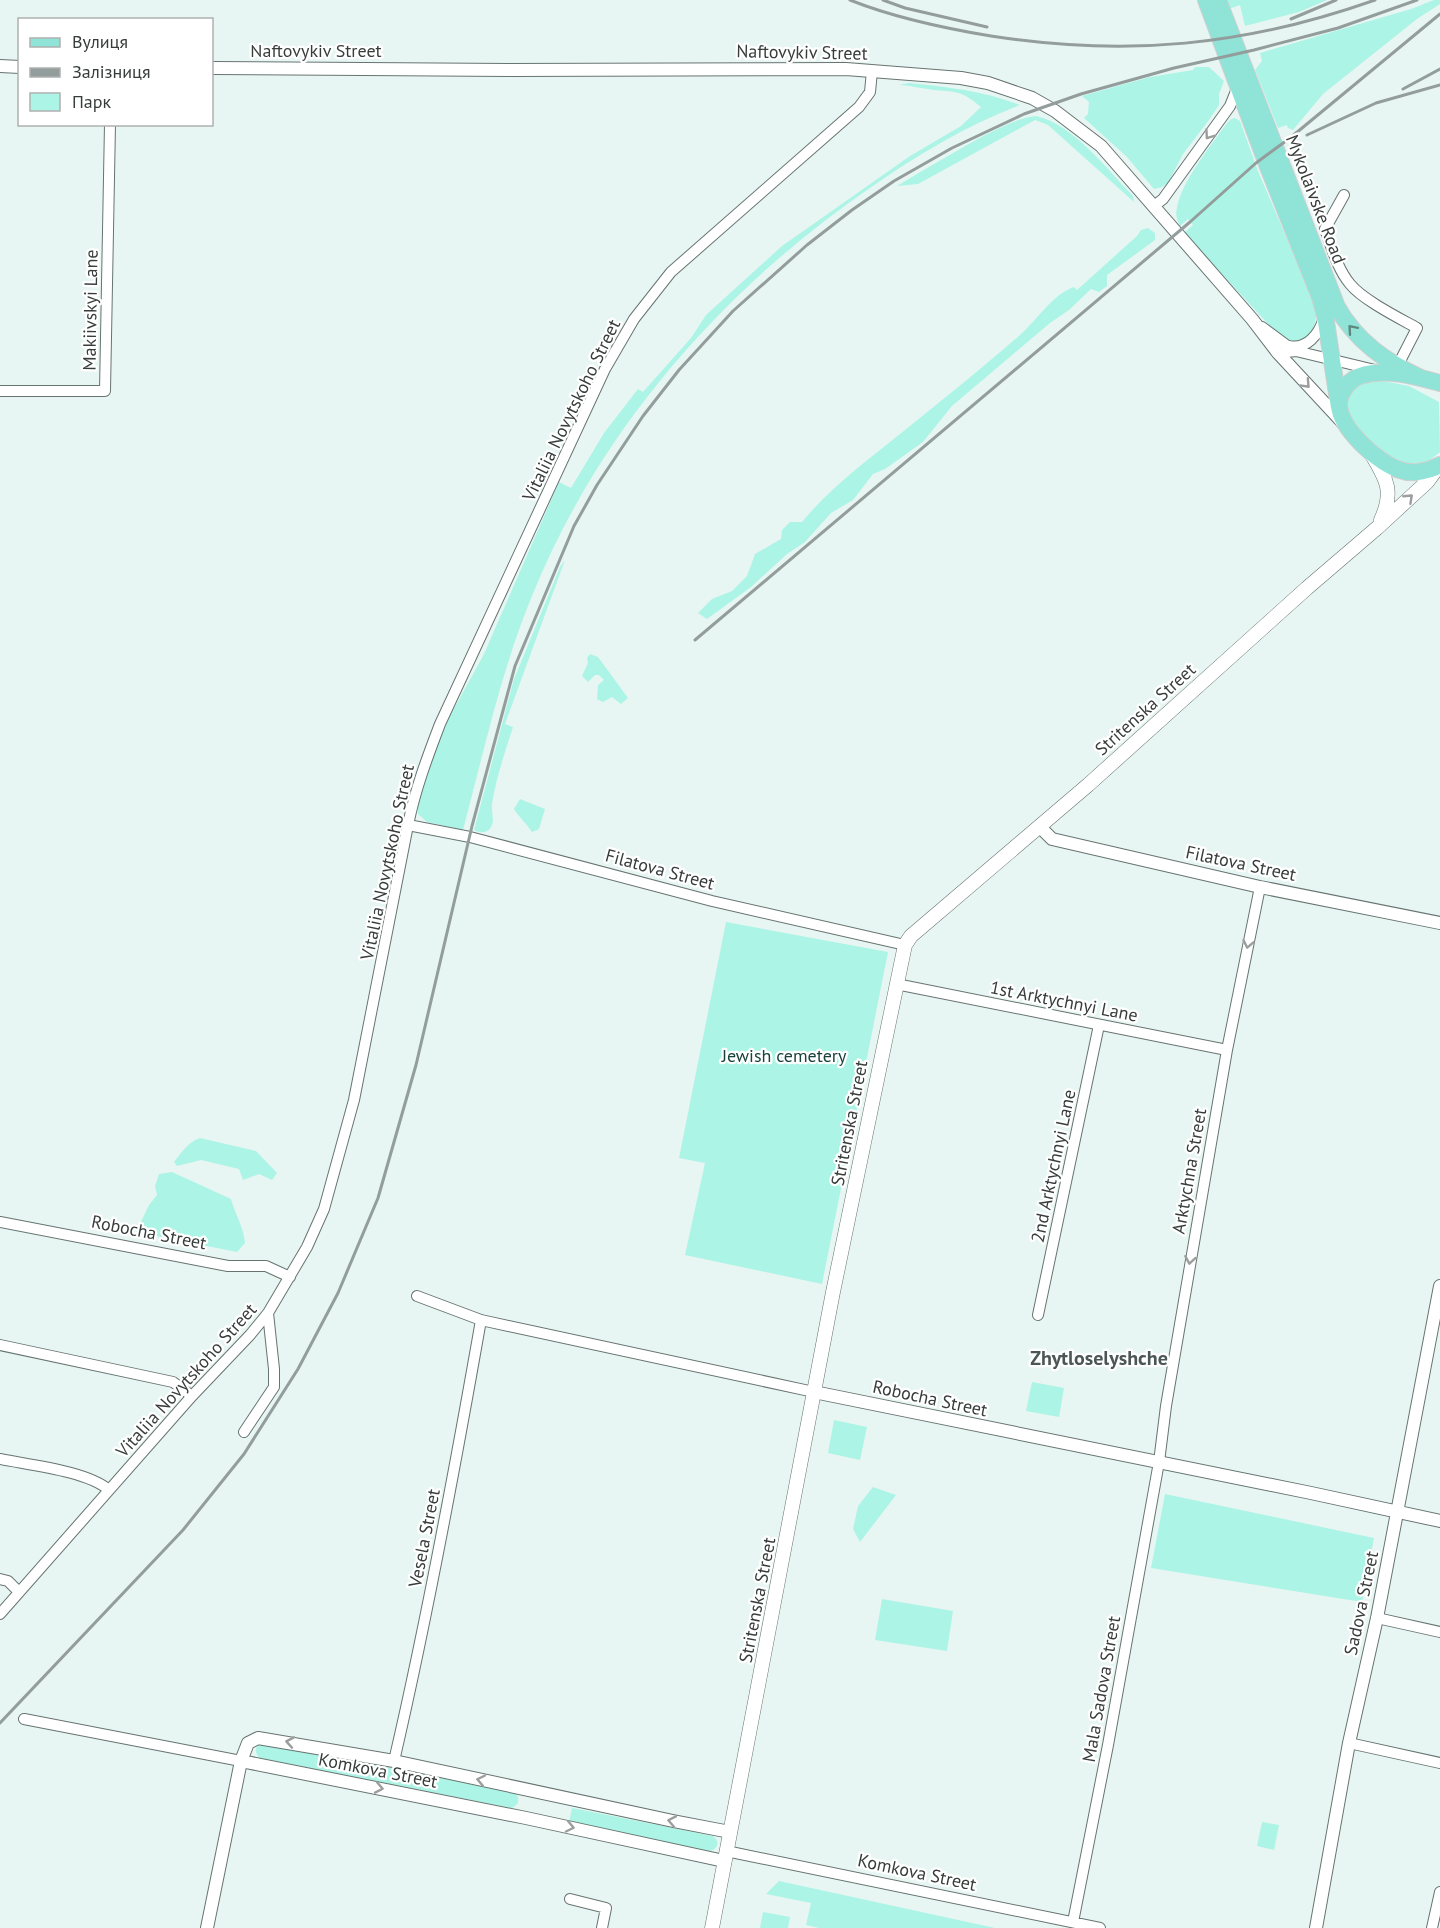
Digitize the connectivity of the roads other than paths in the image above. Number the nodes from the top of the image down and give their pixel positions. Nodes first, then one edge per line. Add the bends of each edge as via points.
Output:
1 (1206, 0) edge
2 (1218, 0) edge
3 (0, 66) edge
4 (18, 67) edge
5 (213, 68) edge
6 (872, 71) junction
7 (1238, 85) junction
8 (110, 126) edge
9 (1344, 195) dead end
10 (1154, 206) junction
11 (1325, 315) junction
12 (1281, 349) junction
13 (1331, 360) junction
14 (1394, 370) junction
15 (1440, 383) edge
16 (0, 391) edge
17 (1339, 407) junction
18 (1352, 432) junction
19 (1371, 452) junction
20 (1439, 465) edge
21 (1377, 528) junction
22 (408, 825) junction
23 (1040, 827) junction
24 (1260, 887) junction
25 (1440, 923) edge
26 (905, 945) junction
27 (896, 984) junction
28 (1099, 1025) junction
29 (1227, 1050) junction
30 (0, 1222) edge
31 (290, 1277) junction
32 (1440, 1286) edge
33 (417, 1296) dead end
34 (268, 1314) junction
35 (1038, 1315) dead end
36 (481, 1320) junction
37 (0, 1345) edge
38 (814, 1392) junction
39 (192, 1396) junction
40 (243, 1432) dead end
41 (0, 1459) edge
42 (1159, 1462) junction
43 (109, 1490) junction
44 (1398, 1511) junction
45 (1440, 1521) edge
46 (0, 1579) edge
47 (19, 1592) junction
48 (0, 1614) edge
49 (1377, 1618) junction
50 (1440, 1632) edge
51 (24, 1719) dead end
52 (1349, 1743) junction
53 (241, 1761) junction
54 (394, 1761) junction
55 (1440, 1763) edge
56 (730, 1832) junction
57 (725, 1856) junction
58 (1440, 1892) edge
59 (570, 1899) dead end
60 (1073, 1922) junction
61 (207, 1928) edge
62 (602, 1928) edge
63 (712, 1928) edge
64 (1100, 1928) edge
65 (1316, 1928) edge
66 (1432, 1928) edge

1 - 7 main road, Mykolaivske Road
14 -> 2 main road, Mykolaivske Road via 1352,330 1337,307
3 - 4 street
5 - 6 street, Naftovykiv Street
6 - 10 street, Naftovykiv Street via 961,78 1032,98 1101,146
6 - 22 street, Vitaliia Novytskoho Street via 866,100 671,272 633,319 605,369 440,724
7 -> 10 street via 1230,106
7 - 11 main road, Mykolaivske Road
8 - 16 street, Makiivskyi Lane via 105,391
9 - 14 street via 1325,229 1335,259 1352,286 1417,328
10 - 12 street, Naftovykiv Street
11 - 12 street via 1317,333 1306,344
11 - 13 main road, Mykolaivske Road
12 - 13 street
12 -> 18 street, Naftovykiv Street
13 - 14 street
13 - 17 main road, Mykolaivske Road
14 - 15 main road, Mykolaivske Road
14 - 17 main road via 1353,379 1343,391
17 - 18 main road, Mykolaivske Road
18 - 19 main road, Mykolaivske Road
19 - 20 main road, Mykolaivske Road via 1401,471 1414,473
19 - 21 main road, Stritenska Street via 1389,493
21 -> 20 main road, Stritenska Street via 1427,482
21 - 23 main road, Stritenska Street
22 - 26 street, Filatova Street
22 - 31 street, Vitaliia Novytskoho Street via 354,1100 324,1209
23 - 24 street, Filatova Street via 1052,839
23 - 26 main road, Stritenska Street
24 - 25 street, Filatova Street
24 -> 29 street, Arktychna Street
26 - 27 main road, Stritenska Street
27 - 28 street, 1st Arktychnyi Lane
27 - 38 main road, Stritenska Street
28 - 29 street, 1st Arktychnyi Lane
28 - 35 street, 2nd Arktychnyi Lane
29 -> 42 street, Arktychna Street
30 - 31 street, Robocha Street via 228,1266 266,1266
31 - 34 street, Vitaliia Novytskoho Street
32 - 44 street, Sadova Street
33 - 36 street, Robocha Street
34 - 39 street, Vitaliia Novytskoho Street
34 - 40 street via 274,1388
36 - 38 street, Robocha Street
36 - 54 street, Vesela Street via 416,1666
37 - 39 street via 173,1382
38 - 42 street, Robocha Street
38 - 56 main road, Stritenska Street
39 - 43 street, Vitaliia Novytskoho Street
41 - 43 street via 85,1477
42 - 44 street, Robocha Street
42 - 60 street, Mala Sadova Street
43 - 47 street, Vitaliia Novytskoho Street
44 - 45 street, Robocha Street
44 - 49 street, Sadova Street
46 - 47 street
47 - 48 street, Vitaliia Novytskoho Street
49 - 50 street
49 - 52 street, Sadova Street
51 - 53 street, Komkova Street
52 - 55 street
52 - 65 street, Sadova Street
54 -> 53 street, Komkova Street via 264,1738 248,1743
53 -> 57 street, Komkova Street
53 - 61 street
56 -> 54 street, Komkova Street
56 - 57 main road, Stritenska Street
57 - 60 street, Komkova Street
57 - 63 main road, Stritenska Street
58 - 66 street
59 - 62 street via 606,1908
60 - 64 street, Komkova Street

